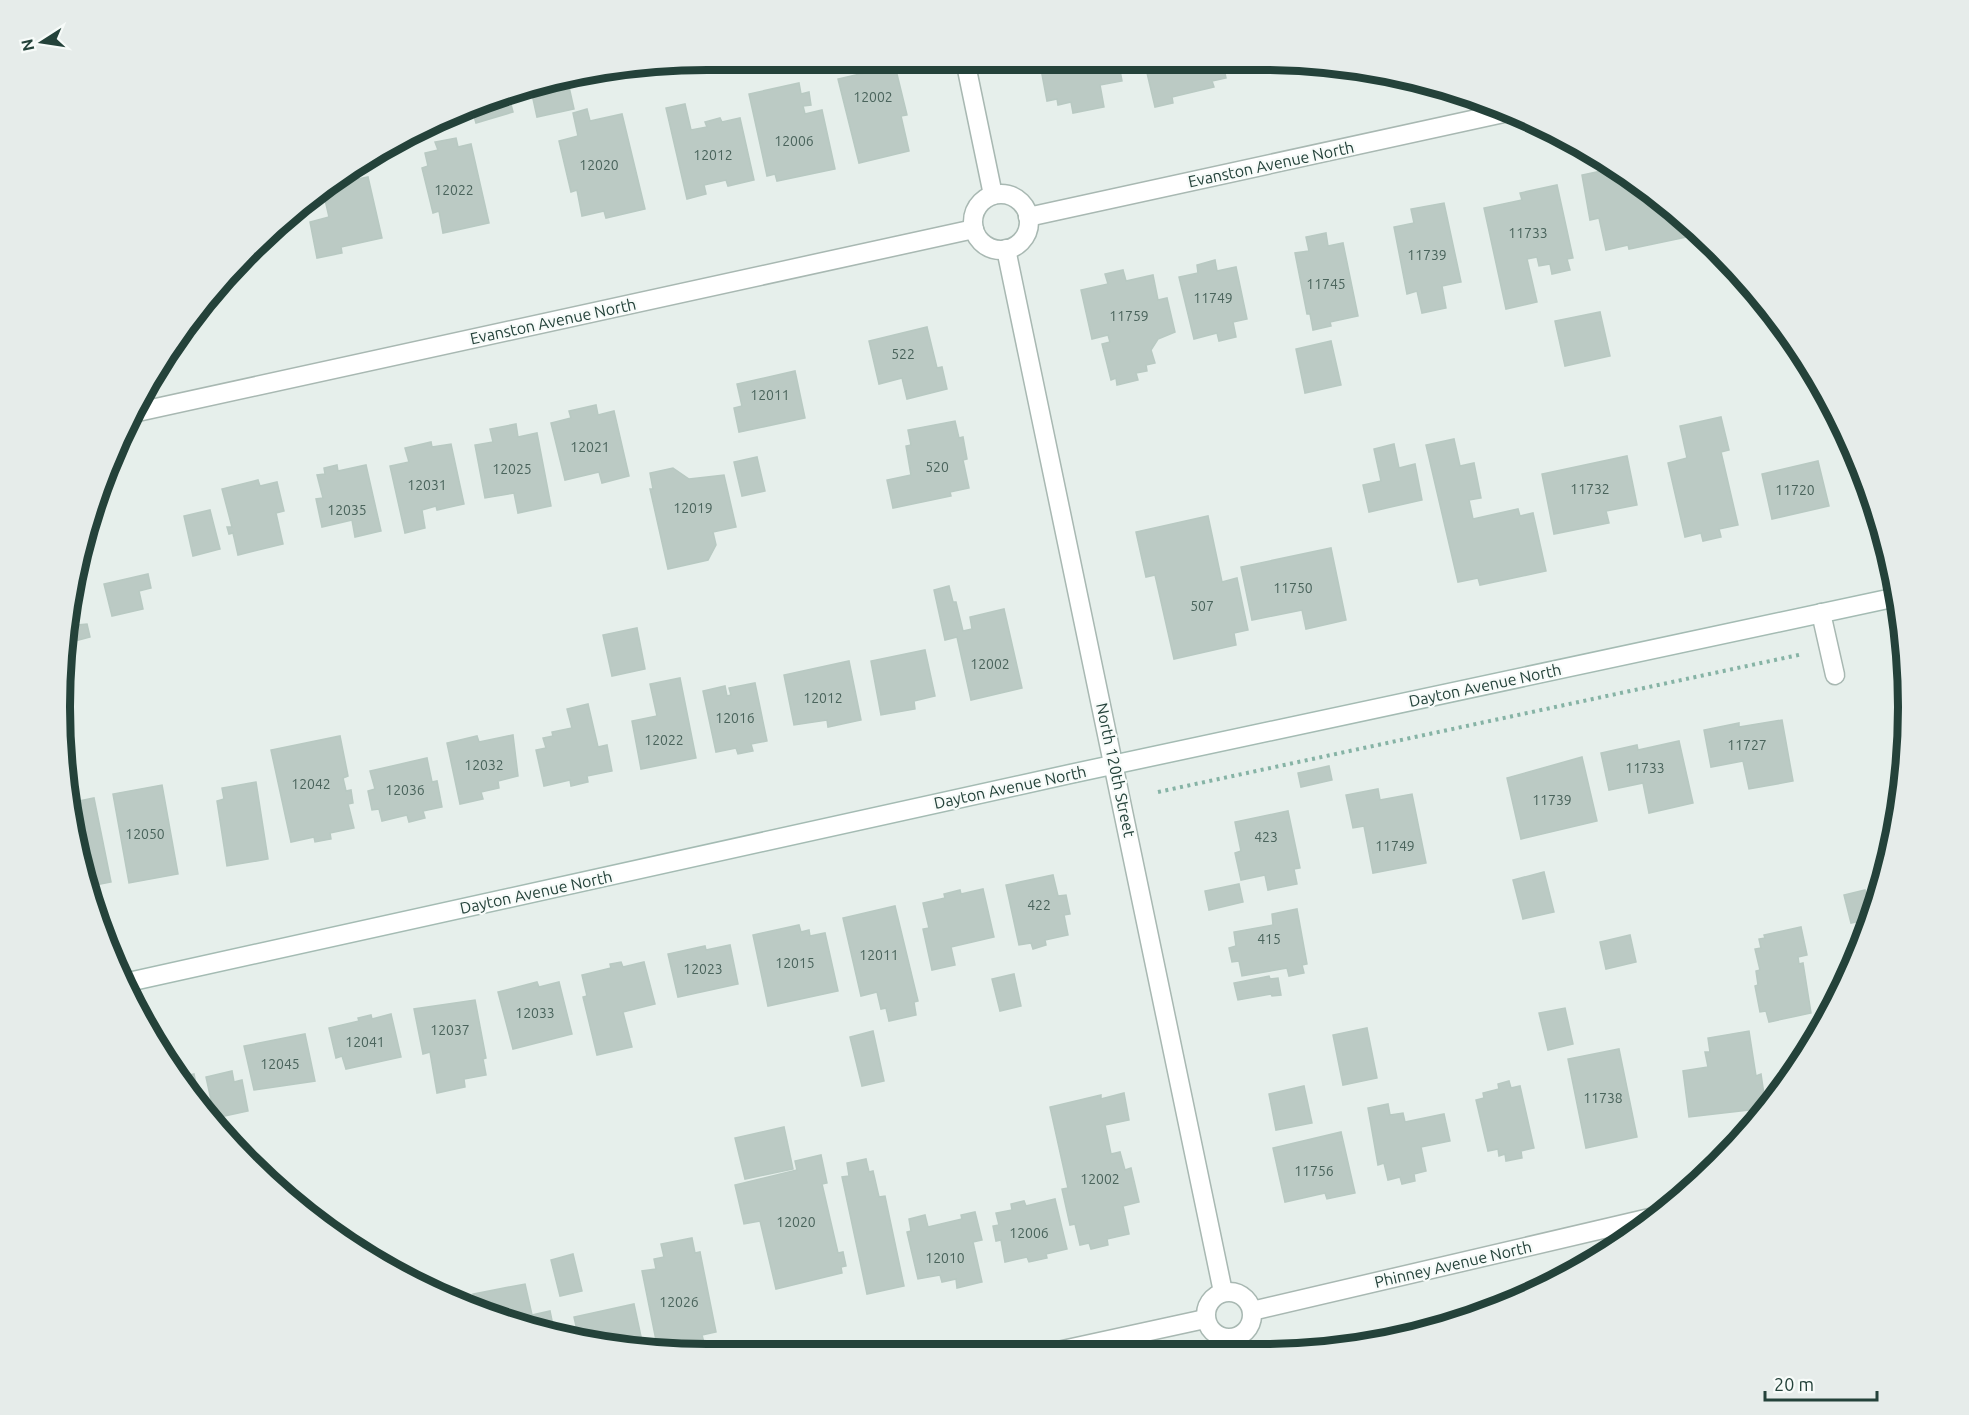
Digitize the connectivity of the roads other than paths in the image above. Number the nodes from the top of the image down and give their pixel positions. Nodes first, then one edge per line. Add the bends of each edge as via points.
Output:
1 (967, 70) edge
2 (1495, 115) edge
3 (993, 195) junction
4 (1028, 217) junction
5 (974, 229) junction
6 (1006, 249) junction
7 (145, 409) edge
8 (1889, 599) edge
9 (1821, 613) junction
10 (1835, 675) dead end
11 (1115, 765) junction
12 (132, 981) edge
13 (1638, 1221) edge
14 (1223, 1292) junction
15 (1252, 1311) junction
16 (1205, 1319) junction
17 (1090, 1344) edge
18 (1232, 1344) edge

1 - 3 street
2 - 4 street, Evanston Avenue North
3 - 4 street via 1018,200
3 - 5 street via 975,212
4 - 6 street via 1025,236
5 - 6 street via 984,244 992,249
5 - 7 street, Evanston Avenue North
6 - 11 street, North 120th Street
8 - 9 street, Dayton Avenue North
9 - 10 street
9 - 11 street, Dayton Avenue North
11 - 12 street, Dayton Avenue North
11 - 14 street, North 120th Street
13 - 15 street, Phinney Avenue North
14 - 15 street via 1238,1293
14 - 16 street via 1211,1299
15 - 18 street via 1249,1326
16 - 17 street
16 - 18 street via 1214,1333

